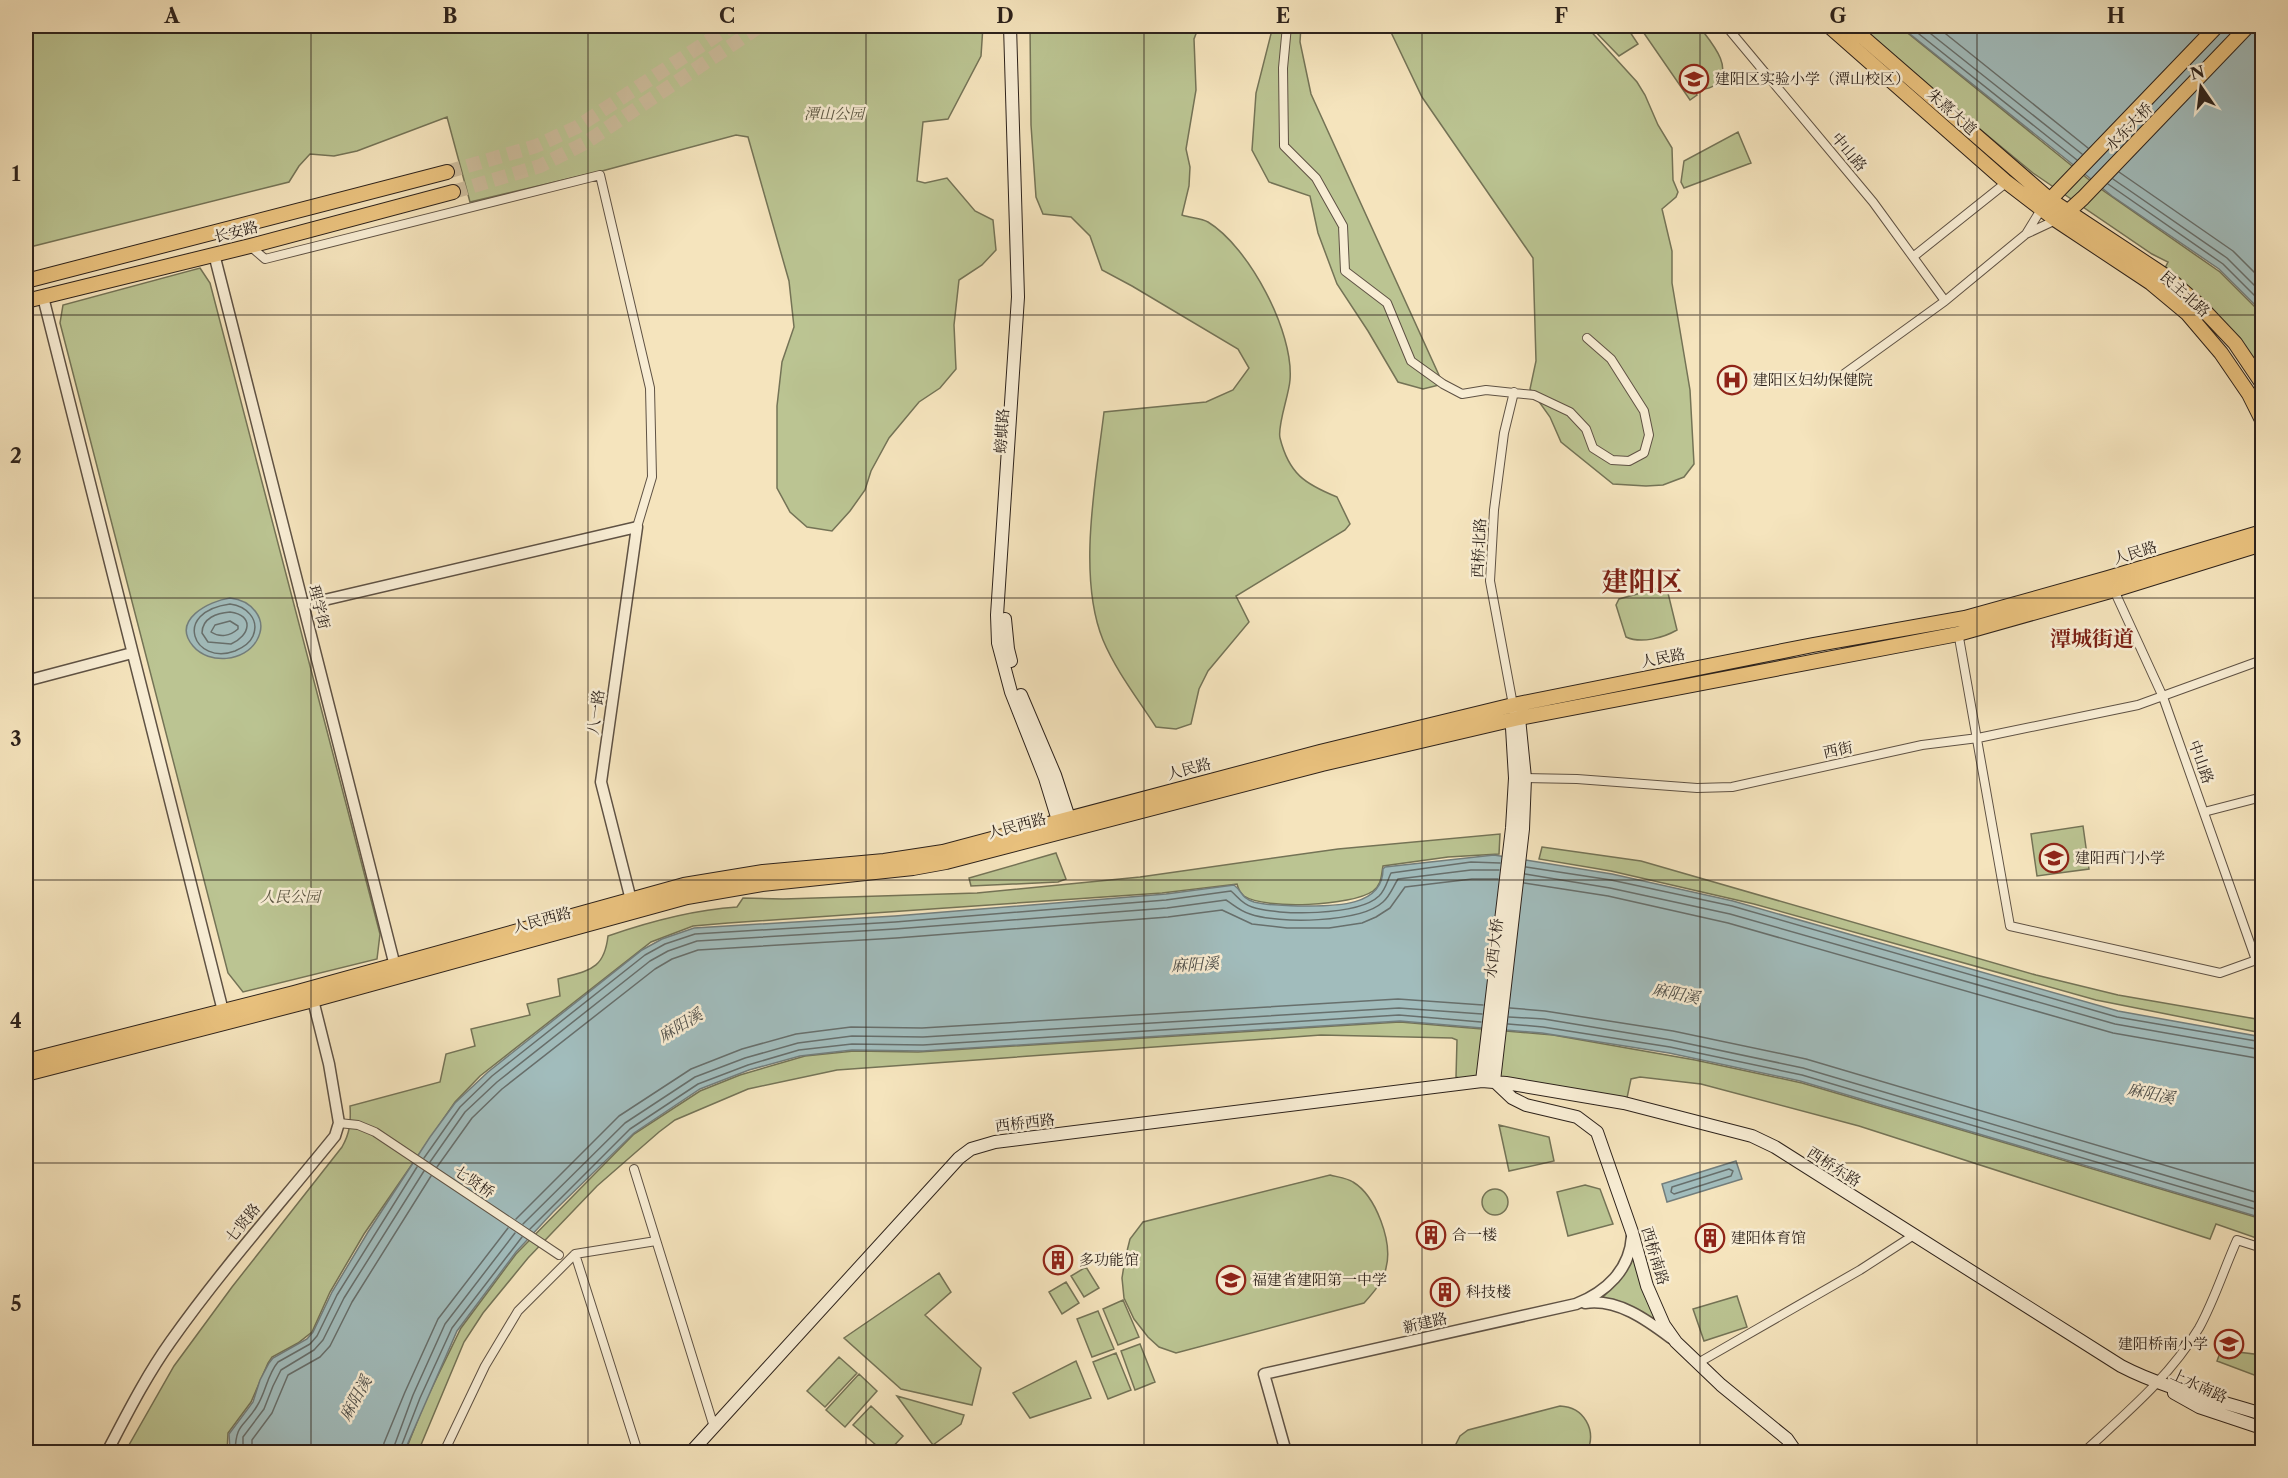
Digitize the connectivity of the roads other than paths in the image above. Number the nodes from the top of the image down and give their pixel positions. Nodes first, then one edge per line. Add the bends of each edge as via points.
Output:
1 (1010, 26) edge
2 (1017, 26) edge
3 (1287, 26) edge
4 (1726, 26) edge
5 (1829, 26) edge
6 (1850, 26) edge
7 (2217, 26) edge
8 (2248, 26) edge
9 (447, 172) tunnel mouth
10 (2007, 182) junction
11 (453, 192) tunnel mouth
12 (2046, 204) junction
13 (2062, 217) junction
14 (2026, 234) junction
15 (250, 246) junction
16 (214, 254) junction
17 (1913, 257) junction
18 (26, 281) edge
19 (43, 297) junction
20 (1945, 300) junction
21 (26, 302) edge
22 (1587, 338) dead end
23 (1844, 374) dead end
24 (2262, 383) edge
25 (1515, 392) junction
26 (2262, 420) edge
27 (637, 527) junction
28 (2262, 532) edge
29 (2262, 544) edge
30 (2111, 584) junction
31 (303, 606) junction
32 (1957, 627) junction
33 (132, 654) junction
34 (2262, 660) edge
35 (26, 681) edge
36 (2163, 697) junction
37 (1515, 714) junction
38 (1978, 738) junction
39 (1520, 778) junction
40 (2262, 797) edge
41 (2204, 812) junction
42 (1065, 824) junction
43 (631, 900) junction
44 (2259, 959) edge
45 (395, 966) junction
46 (313, 1000) junction
47 (223, 1011) junction
48 (26, 1061) edge
49 (26, 1074) edge
50 (1489, 1075) junction
51 (339, 1123) junction
52 (634, 1169) dead end
53 (1632, 1232) junction
54 (1914, 1235) junction
55 (656, 1241) junction
56 (2262, 1248) edge
57 (575, 1254) junction
58 (559, 1255) dead end
59 (1576, 1304) junction
60 (1676, 1342) junction
61 (1698, 1363) junction
62 (2158, 1384) junction
63 (2262, 1414) edge
64 (714, 1427) junction
65 (2262, 1428) edge
66 (107, 1452) edge
67 (444, 1452) edge
68 (638, 1452) edge
69 (691, 1452) edge
70 (1286, 1452) edge
71 (1796, 1452) edge
72 (2084, 1452) edge

1 - 42 main road via 1018,297 998,643 1011,692
2 - 42 main road, 螃蜞路 via 1026,288 1006,632 1020,694 1055,775
3 - 25 street via 1284,146 1316,178 1343,226 1345,271 1387,303 1411,361 1443,384 1462,394 1486,390
4 - 17 street, 中山路 via 1873,202
5 - 10 main road, 朱熹大道
6 - 12 main road, 朱熹大道
7 - 12 main road, 水东大桥
8 - 13 main road, 水东大桥
9 - 18 main road, 长安路
10 - 12 main road, 朱熹大道
10 - 17 street
11 - 15 main road, 长安路
12 - 13 main road, 朱熹大道
12 - 14 street
13 - 14 street
13 - 24 main road, 民主北路 via 2167,276 2235,343
13 - 26 main road, 民主北路 via 2187,314 2221,353
14 - 20 street
15 - 16 main road, 长安路
15 - 27 street via 265,259 600,175 650,388 652,477
16 - 19 main road, 长安路
16 - 31 street, 理学街
17 - 20 street, 中山路
19 - 21 main road, 长安路
19 - 33 street
20 - 23 street
22 - 25 street via 1611,359 1644,411 1649,435 1644,453 1629,461 1612,460 1593,448 1586,429 1570,412 1534,395
25 - 37 street, 西桥北路 via 1504,433 1490,581
27 - 31 street
27 - 43 street, 八一路 via 601,782
28 - 30 main road, 人民路
29 - 30 main road, 人民路
30 - 32 main road, 人民路
30 - 36 street, 中山路
31 - 45 street, 理学街
32 - 37 main road, 人民路 via 1795,649
32 - 38 street
33 - 35 street
33 - 47 street
34 - 36 street, 西街
36 - 38 street, 西街
36 - 41 street, 中山路
37 - 39 main road, 水西大桥
37 - 42 main road, 人民路 via 1320,752
38 - 39 street, 西街 via 1922,745 1732,787
38 - 44 street via 2010,926 2220,973
39 - 50 main road, 水西大桥 via 1518,829
40 - 41 street
41 - 44 street, 中山路
42 - 43 main road, 人民西路 via 943,852 763,872 684,885
42 - 46 main road, 人民西路 via 946,862 687,897
43 - 45 main road, 人民西路
45 - 47 main road, 人民西路
46 - 49 main road, 人民西路
46 - 51 street
47 - 48 main road, 人民西路
50 - 53 main road, 西桥南路 via 1512,1098 1577,1118 1597,1132
50 - 54 main road, 西桥东路 via 1624,1103 1752,1136
50 - 64 main road, 西桥西路 via 995,1142 971,1149 953,1164
51 - 58 street, 七贤桥 via 375,1132
51 - 66 street, 七贤路 via 335,1136 251,1235 171,1341
52 - 55 street
53 - 59 street, 新建路 via 1629,1253 1617,1276 1600,1293
53 - 60 main road, 西桥南路 via 1655,1308
54 - 61 street
54 - 62 main road, 西桥东路 via 2121,1366
55 - 57 street
55 - 64 street
56 - 62 street via 2237,1240 2200,1327
57 - 67 street via 518,1311 485,1366
57 - 68 street
59 - 60 street via 1616,1306
59 - 70 street, 新建路 via 1264,1374
60 - 61 main road, 西桥南路
61 - 71 main road, 西桥南路 via 1787,1439
62 - 63 main road, 上水南路
62 - 65 main road, 上水南路 via 2199,1407
62 - 72 street
64 - 69 main road, 西桥西路

